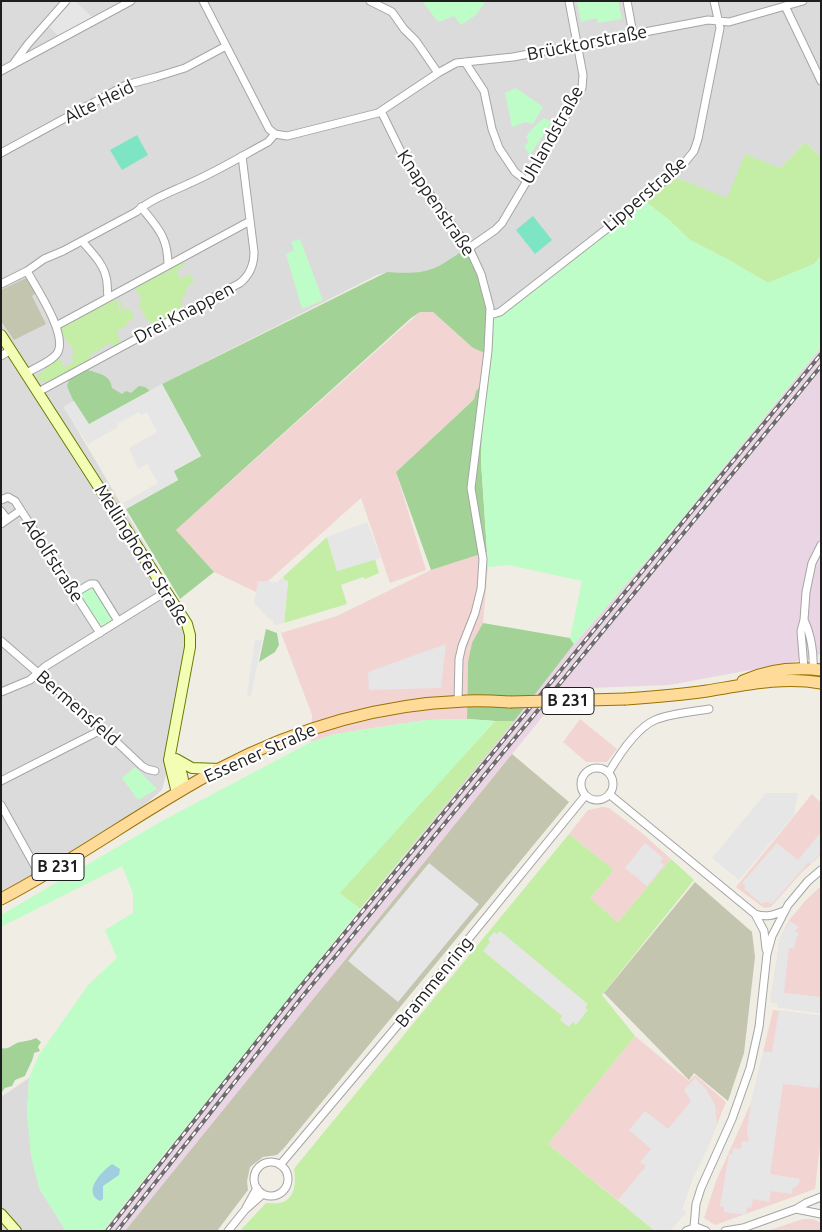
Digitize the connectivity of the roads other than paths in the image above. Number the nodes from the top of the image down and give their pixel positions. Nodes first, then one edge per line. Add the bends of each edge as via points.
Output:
1 (66, 1) edge
2 (132, 1) edge
3 (203, 1) edge
4 (370, 1) edge
5 (569, 1) edge
6 (626, 1) edge
7 (714, 1) edge
8 (803, 1) edge
9 (785, 6) junction
10 (719, 22) junction
11 (633, 34) junction
12 (577, 45) junction
13 (226, 46) junction
14 (465, 62) junction
15 (14, 64) junction
16 (1, 71) edge
17 (438, 73) junction
18 (821, 81) edge
19 (381, 111) junction
20 (275, 134) junction
21 (1, 153) edge
22 (242, 156) junction
23 (527, 181) junction
24 (141, 207) junction
25 (250, 221) junction
26 (82, 241) junction
27 (469, 248) junction
28 (168, 265) junction
29 (27, 271) junction
30 (1, 284) edge
31 (108, 297) junction
32 (490, 315) junction
33 (56, 326) junction
34 (1, 335) edge
35 (11, 350) junction
36 (1, 356) edge
37 (26, 373) junction
38 (38, 392) junction
39 (1, 500) edge
40 (21, 510) junction
41 (1, 511) edge
42 (4, 522) edge
43 (821, 545) edge
44 (167, 591) junction
45 (75, 594) junction
46 (118, 621) junction
47 (100, 633) junction
48 (1, 641) edge
49 (813, 670) edge
50 (39, 674) junction
51 (808, 681) junction
52 (821, 683) edge
53 (730, 686) junction
54 (1, 692) edge
55 (458, 701) junction
56 (709, 709) dead end
57 (103, 729) junction
58 (171, 746) junction
59 (177, 760) junction
60 (219, 769) junction
61 (155, 771) dead end
62 (609, 772) junction
63 (1, 781) edge
64 (177, 793) junction
65 (609, 794) junction
66 (586, 796) junction
67 (1, 805) edge
68 (821, 870) edge
69 (41, 877) junction
70 (1, 899) edge
71 (785, 911) junction
72 (755, 914) junction
73 (767, 954) junction
74 (280, 1165) junction
75 (257, 1188) junction
76 (263, 1194) junction
77 (821, 1197) edge
78 (796, 1209) junction
79 (245, 1210) junction
80 (1, 1214) edge
81 (821, 1214) edge
82 (694, 1227) junction
83 (740, 1229) edge
84 (16, 1231) edge
85 (228, 1231) edge
86 (686, 1231) edge
87 (706, 1231) edge
88 (725, 1231) edge

1 - 15 street
2 - 15 street
3 - 13 street
4 - 17 street via 392,12
5 - 12 street, Uhlandstraße
6 - 11 street
7 - 10 street, Lipperstraße
8 - 9 street, Brücktorstraße
9 - 10 street, Brücktorstraße
9 - 18 street
10 - 11 street, Brücktorstraße via 713,19
10 - 32 street, Lipperstraße via 698,139 689,159 500,312
11 - 12 street, Brücktorstraße
12 - 14 street, Brücktorstraße
12 - 23 street, Uhlandstraße via 582,86
13 - 20 street via 269,129
13 - 21 street, Alte Heid via 185,68 126,85
14 - 17 street, Brücktorstraße
14 - 23 street via 484,91 499,148 513,170
15 - 16 street
17 - 19 street, Brücktorstraße
19 - 20 street via 289,136
19 - 27 street, Knappenstraße via 404,158
20 - 22 street via 268,142
22 - 24 street
22 - 25 street, Drei Knappen
23 - 27 street, Uhlandstraße via 500,226
24 - 26 street
24 - 28 street via 166,241
25 - 28 street
25 - 38 street, Drei Knappen via 254,261 249,274 240,283
26 - 29 street
26 - 31 street via 104,271
27 - 32 street, Knappenstraße via 484,281
28 - 31 street
29 - 30 street
29 - 33 street
31 - 33 street
32 - 55 street, Knappenstraße via 472,488 482,548 482,583 480,599 459,659
33 - 37 street via 60,341 57,353
34 - 35 main road, Mellinghofer Straße
35 - 36 street
35 - 37 main road, Mellinghofer Straße
37 - 38 main road, Mellinghofer Straße
38 - 44 main road, Mellinghofer Straße
39 - 40 street, Adolfstraße via 11,497
40 - 42 street
40 - 45 street, Adolfstraße
41 - 42 street, Adolfstraße
43 - 49 street via 812,563 805,595 804,620 809,630
44 - 46 street
44 - 58 main road, Mellinghofer Straße via 185,619 190,638
45 - 46 street via 95,584
45 - 47 street, Adolfstraße
46 - 47 street
47 - 50 street via 46,666
48 - 50 street, Bermensfeld
49 - 51 main road
49 - 53 main road, Essener Straße / B 231 via 765,673
50 - 54 street
50 - 57 street, Bermensfeld
51 - 52 main road, Essener Straße / B 231
51 - 53 main road, Essener Straße / B 231
53 - 55 main road, Essener Straße / B 231, bridge via 626,699
55 - 60 main road, Essener Straße / B 231 via 400,707 321,725 270,744
56 - 62 street via 658,719 647,725
57 - 61 street, Bermensfeld via 142,766
57 - 63 street
58 - 59 main road
58 - 64 main road, Mellinghofer Straße via 169,763
59 - 60 main road via 192,768
59 - 64 main road via 184,781
60 - 64 main road, Essener Straße / B 231
62 - 65 street via 613,782
62 - 66 street via 600,767 586,771 580,782
64 - 69 main road, Essener Straße / B 231
65 - 66 street via 598,800
65 - 72 street
66 - 74 street, Brammenring
67 - 69 street
68 - 71 street
69 - 70 main road, Essener Straße / B 231
71 - 72 street via 764,917
71 - 73 street via 774,929
72 - 73 street via 764,931
73 - 82 street via 759,1027 750,1068 732,1119 701,1188
74 - 75 street via 271,1162 260,1166 254,1176
74 - 76 street via 287,1176 285,1188 277,1195
75 - 76 street
75 - 79 street
76 - 79 street
77 - 78 street
78 - 81 street
78 - 83 street
79 - 85 street
80 - 84 main road
82 - 86 street
82 - 87 street
83 - 88 street

